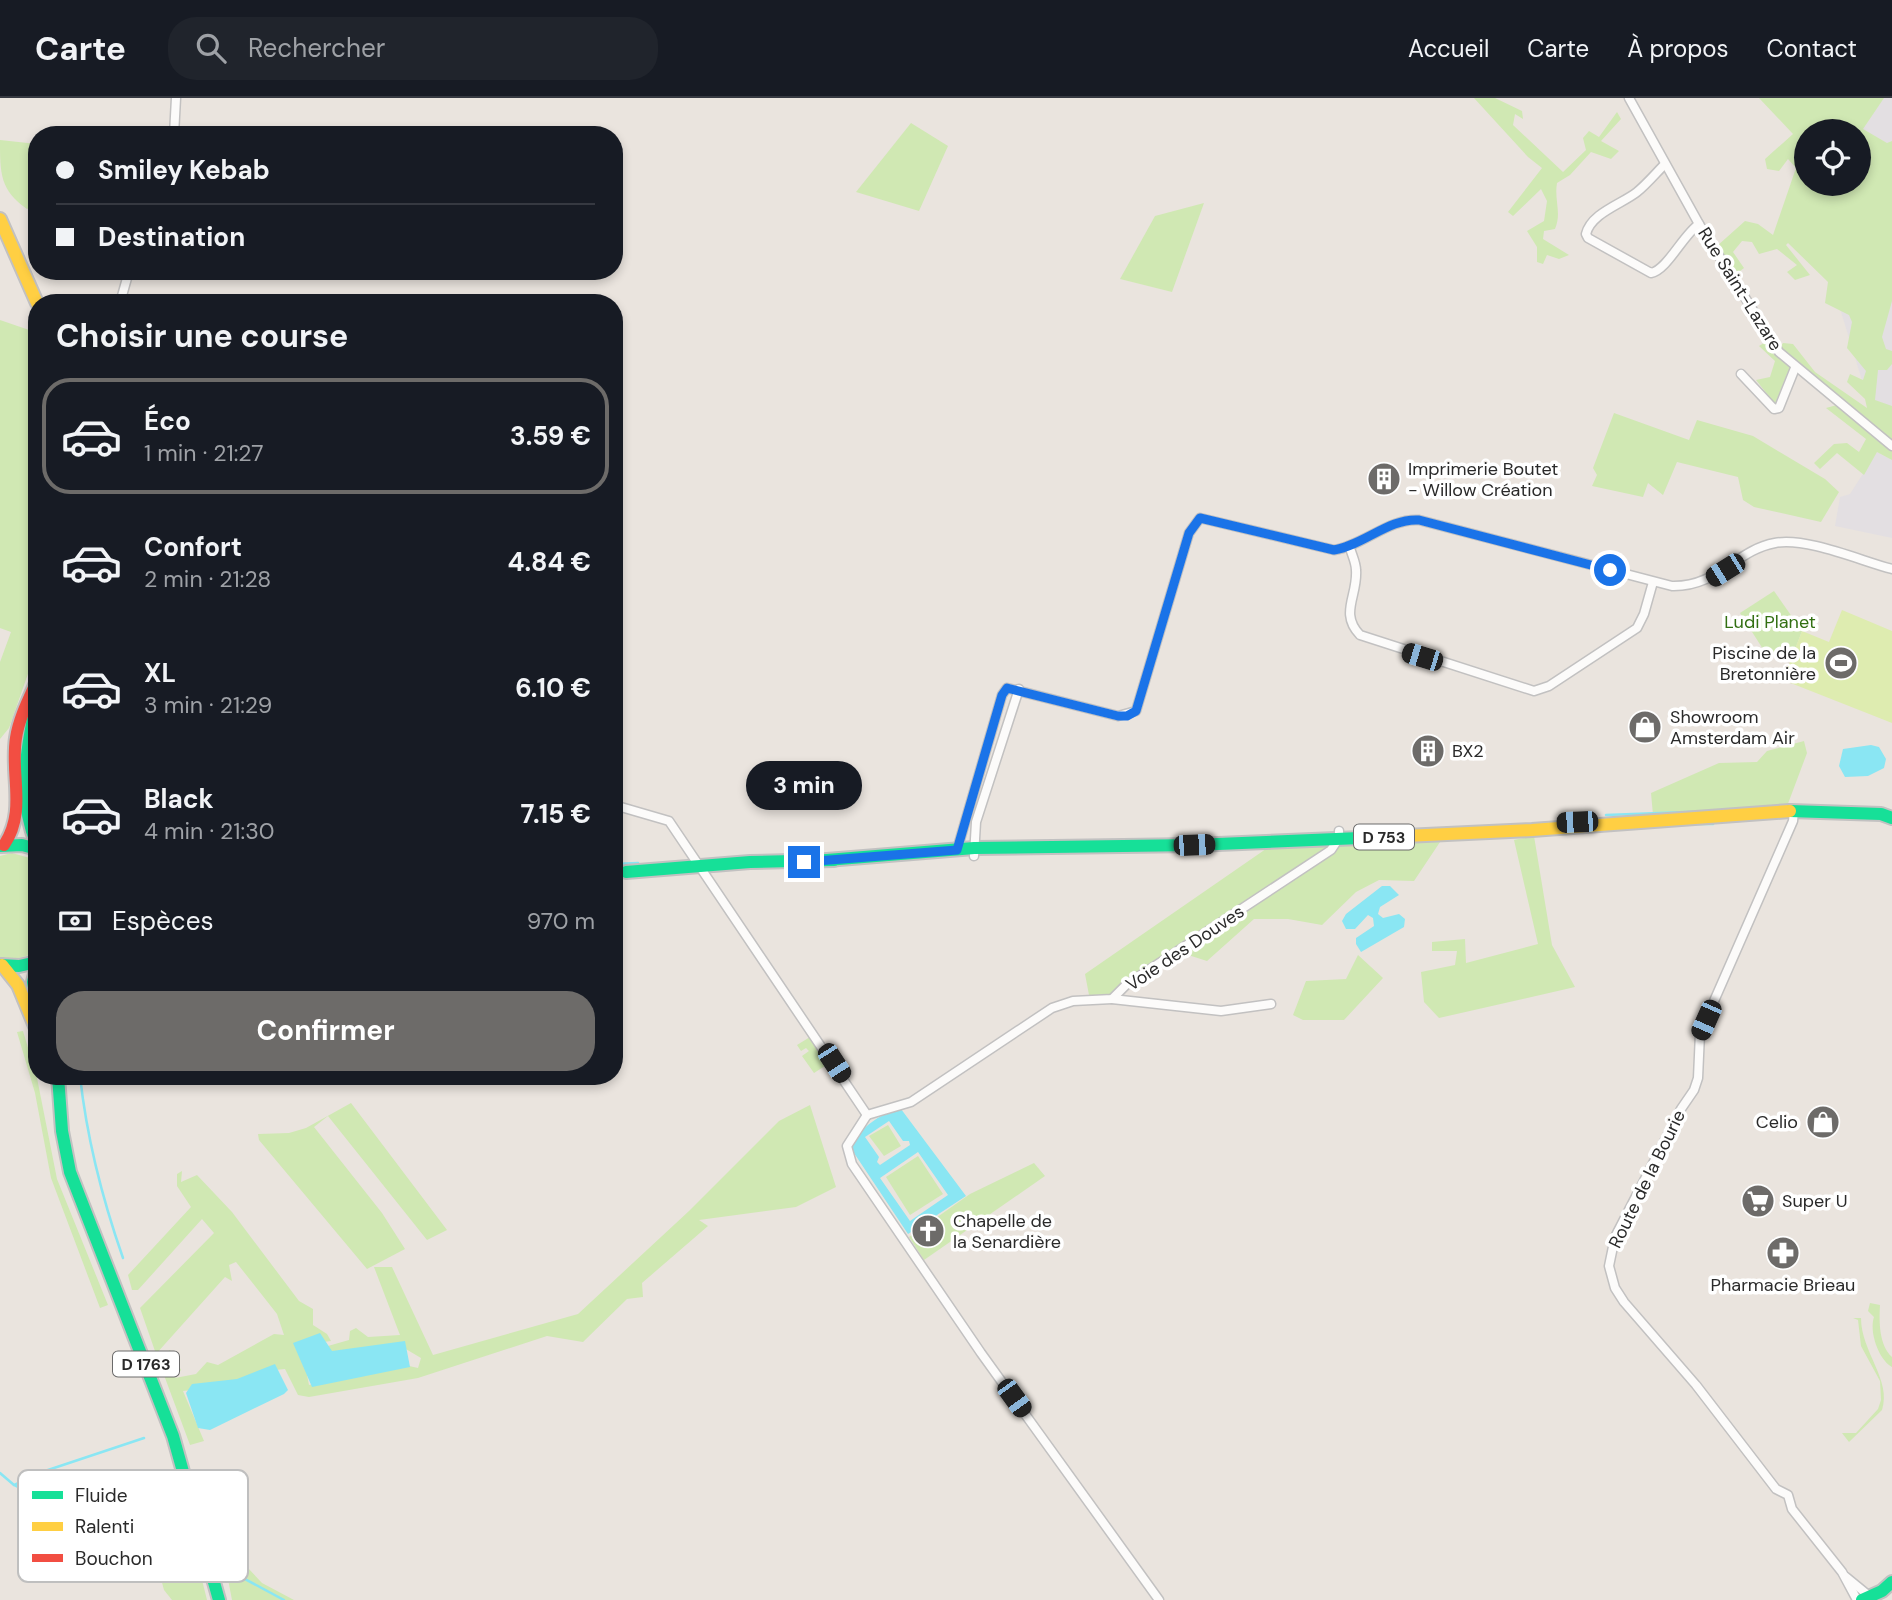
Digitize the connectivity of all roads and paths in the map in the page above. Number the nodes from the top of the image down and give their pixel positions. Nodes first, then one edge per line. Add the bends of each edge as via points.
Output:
1 (176, 98) edge
2 (1629, 98) edge
3 (174, 126) edge
4 (1665, 164) junction
5 (0, 219) edge
6 (1699, 224) junction
7 (33, 294) edge
8 (1795, 368) junction
9 (1741, 374) dead end
10 (1892, 446) edge
11 (1350, 548) junction
12 (1892, 569) edge
13 (1653, 582) junction
14 (1019, 690) junction
15 (28, 706) edge
16 (28, 748) edge
17 (1892, 805) edge
18 (623, 808) edge
19 (28, 809) edge
20 (1852, 813) junction
21 (1794, 815) junction
22 (1892, 818) edge
23 (1339, 835) junction
24 (2, 846) edge
25 (28, 847) edge
26 (957, 850) junction
27 (974, 852) junction
28 (827, 860) junction
29 (698, 868) junction
30 (623, 872) edge
31 (28, 964) edge
32 (1, 965) edge
33 (1112, 999) junction
34 (1271, 1004) dead end
35 (28, 1009) edge
36 (53, 1085) edge
37 (59, 1085) edge
38 (867, 1115) junction
39 (62, 1131) junction
40 (186, 1470) edge
41 (215, 1582) edge
42 (1892, 1582) edge
43 (1892, 1593) edge
44 (1872, 1598) edge
45 (219, 1600) edge
46 (1159, 1600) edge

1 - 3 street
2 - 4 street, Rue Saint-Lazare
4 - 6 street, Rue Saint-Lazare
4 - 6 street via 1639,191 1591,224 1588,238 1651,273 1660,269
5 - 7 main road
6 - 8 street, Rue Saint-Lazare via 1779,352
8 - 9 street via 1779,408 1774,409
8 - 10 street, Rue Saint-Lazare
11 - 13 street via 1400,522 1419,520
11 - 13 street via 1357,572 1348,611 1360,635 1534,691 1549,686 1637,628
11 - 14 street via 1326,549 1200,518 1189,533 1136,711 1118,716
12 - 13 street via 1797,543 1776,543 1686,587
14 - 26 street via 1007,688 1002,695
14 - 27 street via 976,822
15 - 24 main road via 17,736 15,818 11,837
16 - 19 main road
17 - 20 main road, D 753
18 - 29 street via 669,821
20 - 21 main road, D 753
20 - 22 main road, D 753
21 - 23 main road, D 753
21 - 44 street, Route de la Bourie via 1700,1033 1697,1083 1615,1237 1609,1266 1624,1302 1696,1385 1776,1489 1787,1495 1792,1509 1842,1573
23 - 27 main road, D 753
23 - 33 street, Voie des Douves via 1331,850 1126,985
24 - 25 main road
26 - 27 main road, D 753
26 - 28 main road, D 753
27 - 28 main road, D 753
28 - 29 main road, D 753
29 - 30 main road, D 753
29 - 38 street
31 - 32 main road
32 - 35 main road via 18,985
33 - 34 street via 1221,1011
33 - 38 street, Voie des Douves via 1073,1001 1052,1008 911,1102
36 - 39 main road, D 1763
37 - 39 main road, D 1763
38 - 46 street via 847,1146 852,1164
39 - 40 main road, D 1763 via 70,1172
41 - 45 main road, D 1763
42 - 44 main road
43 - 44 main road

